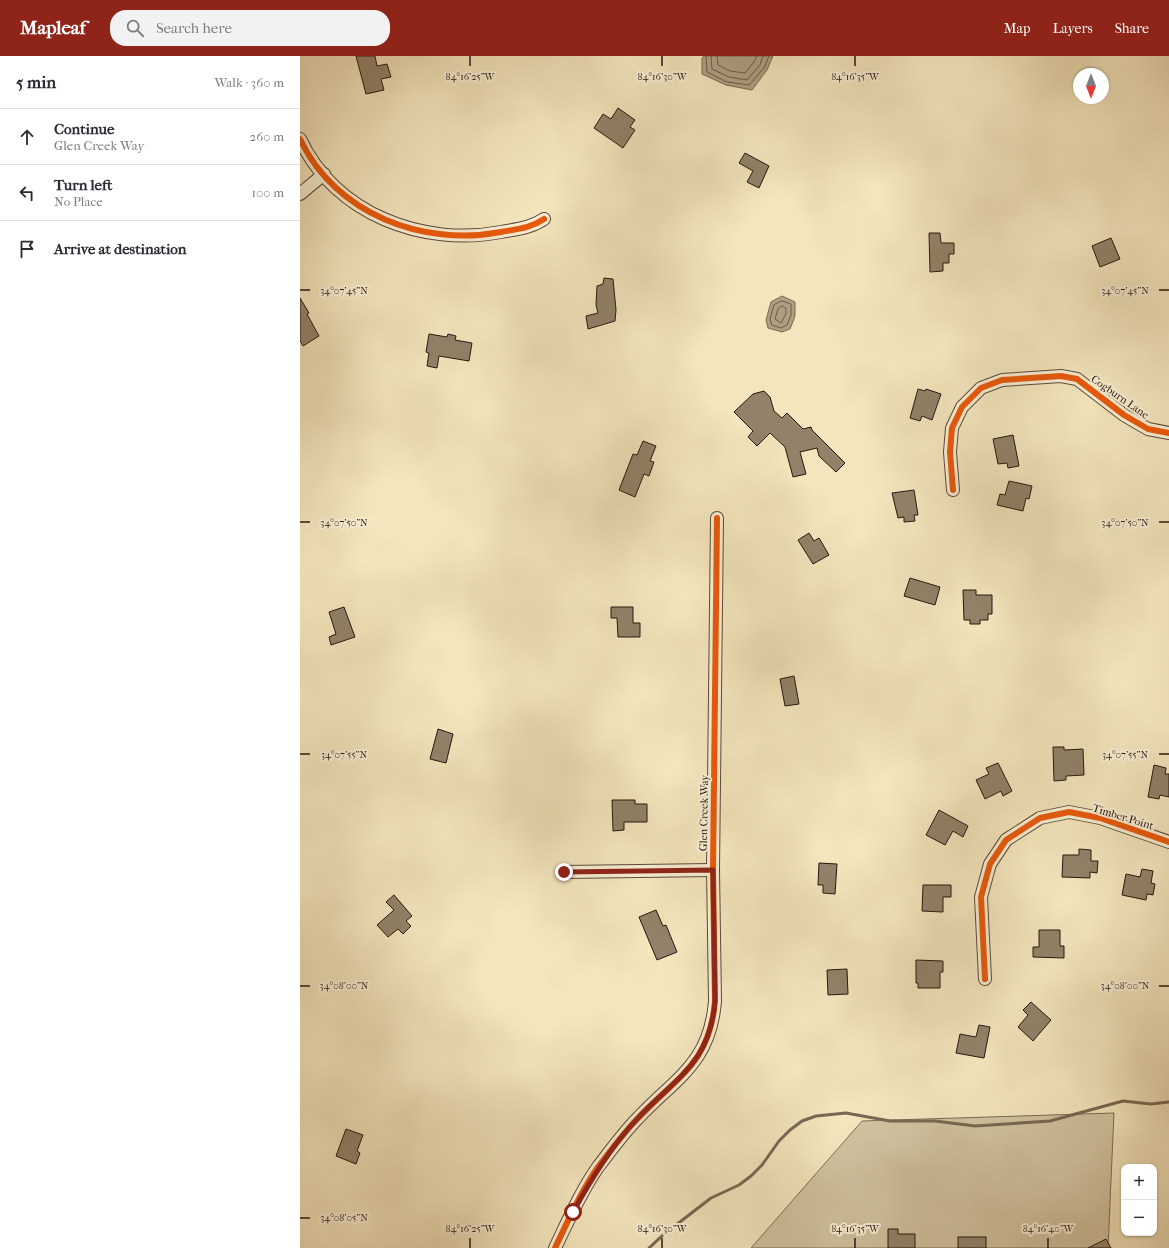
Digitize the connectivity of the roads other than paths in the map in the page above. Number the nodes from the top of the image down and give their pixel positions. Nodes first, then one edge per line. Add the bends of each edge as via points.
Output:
1 (300, 139) edge
2 (324, 174) junction
3 (300, 194) edge
4 (544, 219) dead end
5 (1169, 433) edge
6 (953, 490) dead end
7 (717, 518) dead end
8 (1169, 842) edge
9 (713, 870) junction
10 (564, 872) dead end
11 (985, 979) dead end
12 (555, 1248) edge

1 - 2 street
2 - 3 street
2 - 4 street via 345,195 369,211 394,224 425,233 453,236 485,235 529,227
5 - 6 street, Cogburn Lane via 1148,429 1124,415 1077,379 1061,376 1002,380 981,388 962,407 952,428 950,452
7 - 9 street, Glen Creek Way
8 - 11 street, Timber Point via 1100,818 1069,812 1040,818 1006,840 990,864 981,897
9 - 10 street
9 - 12 street, Glen Creek Way via 715,1001 713,1022 707,1040 688,1070 638,1118 598,1168

